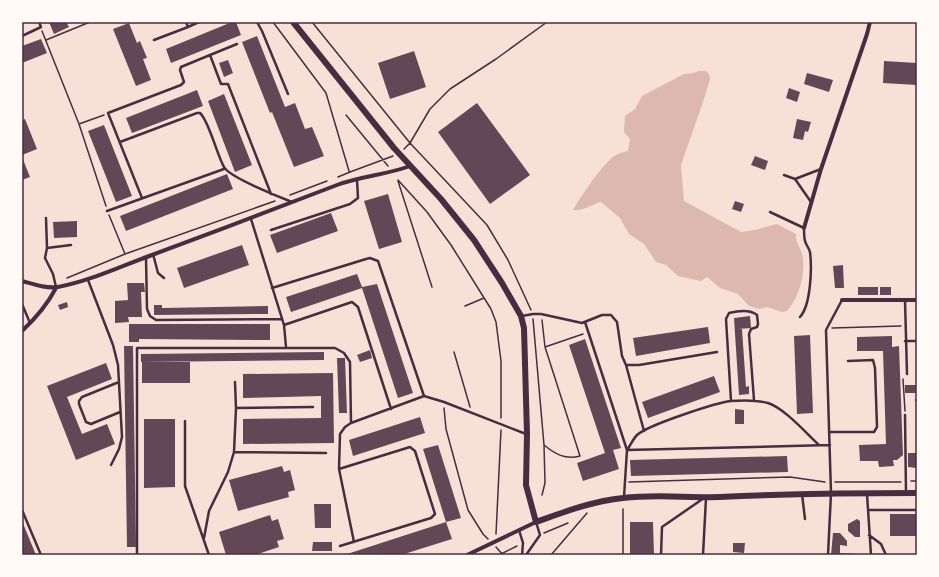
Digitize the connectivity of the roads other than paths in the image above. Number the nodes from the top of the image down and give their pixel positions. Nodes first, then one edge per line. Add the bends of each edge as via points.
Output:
1 (39, 22) edge
2 (186, 22) edge
3 (199, 22) edge
4 (257, 22) edge
5 (293, 22) edge
6 (870, 22) edge
7 (188, 27) junction
8 (22, 36) edge
9 (154, 40) dead end
10 (238, 44) dead end
11 (210, 55) junction
12 (288, 94) dead end
13 (120, 142) junction
14 (410, 166) junction
15 (224, 168) junction
16 (821, 169) junction
17 (784, 175) dead end
18 (357, 179) junction
19 (795, 179) junction
20 (272, 194) junction
21 (142, 198) junction
22 (293, 202) junction
23 (811, 203) junction
24 (107, 211) road end
25 (770, 212) dead end
26 (46, 218) dead end
27 (251, 219) junction
28 (804, 228) junction
29 (271, 230) dead end
30 (71, 246) dead end
31 (47, 248) junction
32 (153, 254) junction
33 (146, 257) junction
34 (164, 278) dead end
35 (88, 279) junction
36 (22, 281) edge
37 (55, 285) junction
38 (272, 288) junction
39 (842, 300) joint
40 (905, 300) junction
41 (917, 300) edge
42 (22, 304) edge
43 (521, 316) junction
44 (800, 317) dead end
45 (282, 319) junction
46 (584, 322) junction
47 (31, 323) junction
48 (284, 325) junction
49 (22, 331) edge
50 (905, 340) junction
51 (916, 341) edge
52 (286, 347) junction
53 (717, 352) dead end
54 (848, 361) dead end
55 (626, 365) junction
56 (906, 374) road end
57 (119, 382) junction
58 (235, 382) dead end
59 (424, 396) junction
60 (754, 400) junction
61 (732, 401) junction
62 (313, 407) dead end
63 (236, 408) junction
64 (392, 409) junction
65 (120, 412) junction
66 (905, 415) road end
67 (185, 421) dead end
68 (351, 423) junction
69 (644, 431) junction
70 (829, 432) junction
71 (527, 434) junction
72 (819, 445) junction
73 (830, 445) junction
74 (627, 450) junction
75 (234, 452) junction
76 (326, 453) dead end
77 (111, 465) dead end
78 (339, 469) junction
79 (867, 493) junction
80 (906, 493) junction
81 (917, 493) edge
82 (802, 494) junction
83 (831, 494) junction
84 (706, 497) junction
85 (624, 498) junction
86 (22, 510) edge
87 (867, 510) junction
88 (917, 510) edge
89 (805, 519) dead end
90 (536, 522) junction
91 (519, 530) junction
92 (869, 535) junction
93 (204, 538) junction
94 (354, 542) junction
95 (340, 546) dead end
96 (477, 553) edge
97 (41, 555) edge
98 (137, 555) edge
99 (209, 555) edge
100 (467, 555) edge
101 (522, 555) edge
102 (526, 555) edge
103 (661, 555) edge
104 (703, 555) edge
105 (828, 555) edge
106 (871, 555) edge
107 (886, 555) edge

1 - 8 lane via 41,28
2 - 7 lane
3 - 7 lane
4 - 12 lane
5 - 14 street
6 - 16 street
7 - 9 lane
10 - 11 lane
11 - 13 lane via 181,67 184,82 181,85 108,113
11 - 20 lane via 221,84 228,84
13 - 15 lane via 200,113
13 - 21 lane
14 - 18 street via 394,172
14 - 43 street via 474,240
15 - 20 lane
15 - 21 lane
16 - 19 lane
16 - 23 street
17 - 19 lane
18 - 22 street
18 - 29 lane via 358,198 350,204
19 - 23 lane
20 - 22 lane
21 - 24 lane
22 - 27 street
23 - 28 street
25 - 28 lane
26 - 31 lane
27 - 32 street
27 - 38 lane
28 - 44 lane via 810,252 810,284 808,300
30 - 31 lane
31 - 37 lane via 45,258
32 - 33 street
32 - 34 lane via 158,273
33 - 35 street
33 - 45 lane via 147,309 150,316 156,320
35 - 37 street
35 - 57 lane via 116,356
36 - 37 street via 44,287
37 - 47 street via 45,307
38 - 45 lane
38 - 59 lane via 366,258 378,261
39 - 40 street
39 - 70 lane via 826,330
40 - 41 street
40 - 50 lane
42 - 47 lane
43 - 46 lane via 541,314
43 - 71 street via 524,328
45 - 48 lane
46 - 55 lane via 602,315 611,316 617,322 622,356
46 - 74 lane
47 - 49 street
48 - 52 lane
48 - 64 lane via 352,302 356,304
50 - 51 lane
50 - 56 lane
52 - 68 lane via 335,348 347,357 350,362
52 - 98 lane via 137,348
53 - 55 lane
54 - 70 lane via 872,360 875,368 877,427 874,432
55 - 69 lane
57 - 65 lane
57 - 65 lane via 82,397 79,404 86,422 90,424
58 - 63 lane
59 - 64 lane
59 - 71 lane
60 - 61 lane
60 - 61 lane via 749,334 757,327 757,315 753,312 735,311 728,314 726,319
60 - 72 lane via 778,408
61 - 69 lane via 654,425
62 - 63 lane
63 - 75 lane
64 - 68 lane
65 - 77 lane via 121,441
66 - 80 lane
67 - 93 lane via 185,486
68 - 78 lane via 340,434
69 - 74 lane via 637,435
70 - 73 lane
71 - 90 street via 526,485
72 - 73 lane
72 - 74 lane
73 - 83 lane
74 - 85 lane
75 - 76 lane
75 - 93 lane via 228,472 209,511
78 - 94 lane
78 - 94 lane via 410,446 415,451 434,512 431,518
79 - 80 street
79 - 83 street
79 - 87 lane
80 - 81 street
82 - 83 street
82 - 84 street
82 - 89 lane
83 - 105 lane
84 - 85 street
84 - 103 lane via 662,527
84 - 104 lane
85 - 90 street via 573,509
86 - 97 lane
87 - 88 lane
87 - 92 lane
90 - 91 street
90 - 102 lane via 540,535
91 - 96 street
91 - 101 lane via 523,543
92 - 106 lane
92 - 107 lane via 881,544
93 - 99 lane
94 - 95 lane
96 - 100 street

